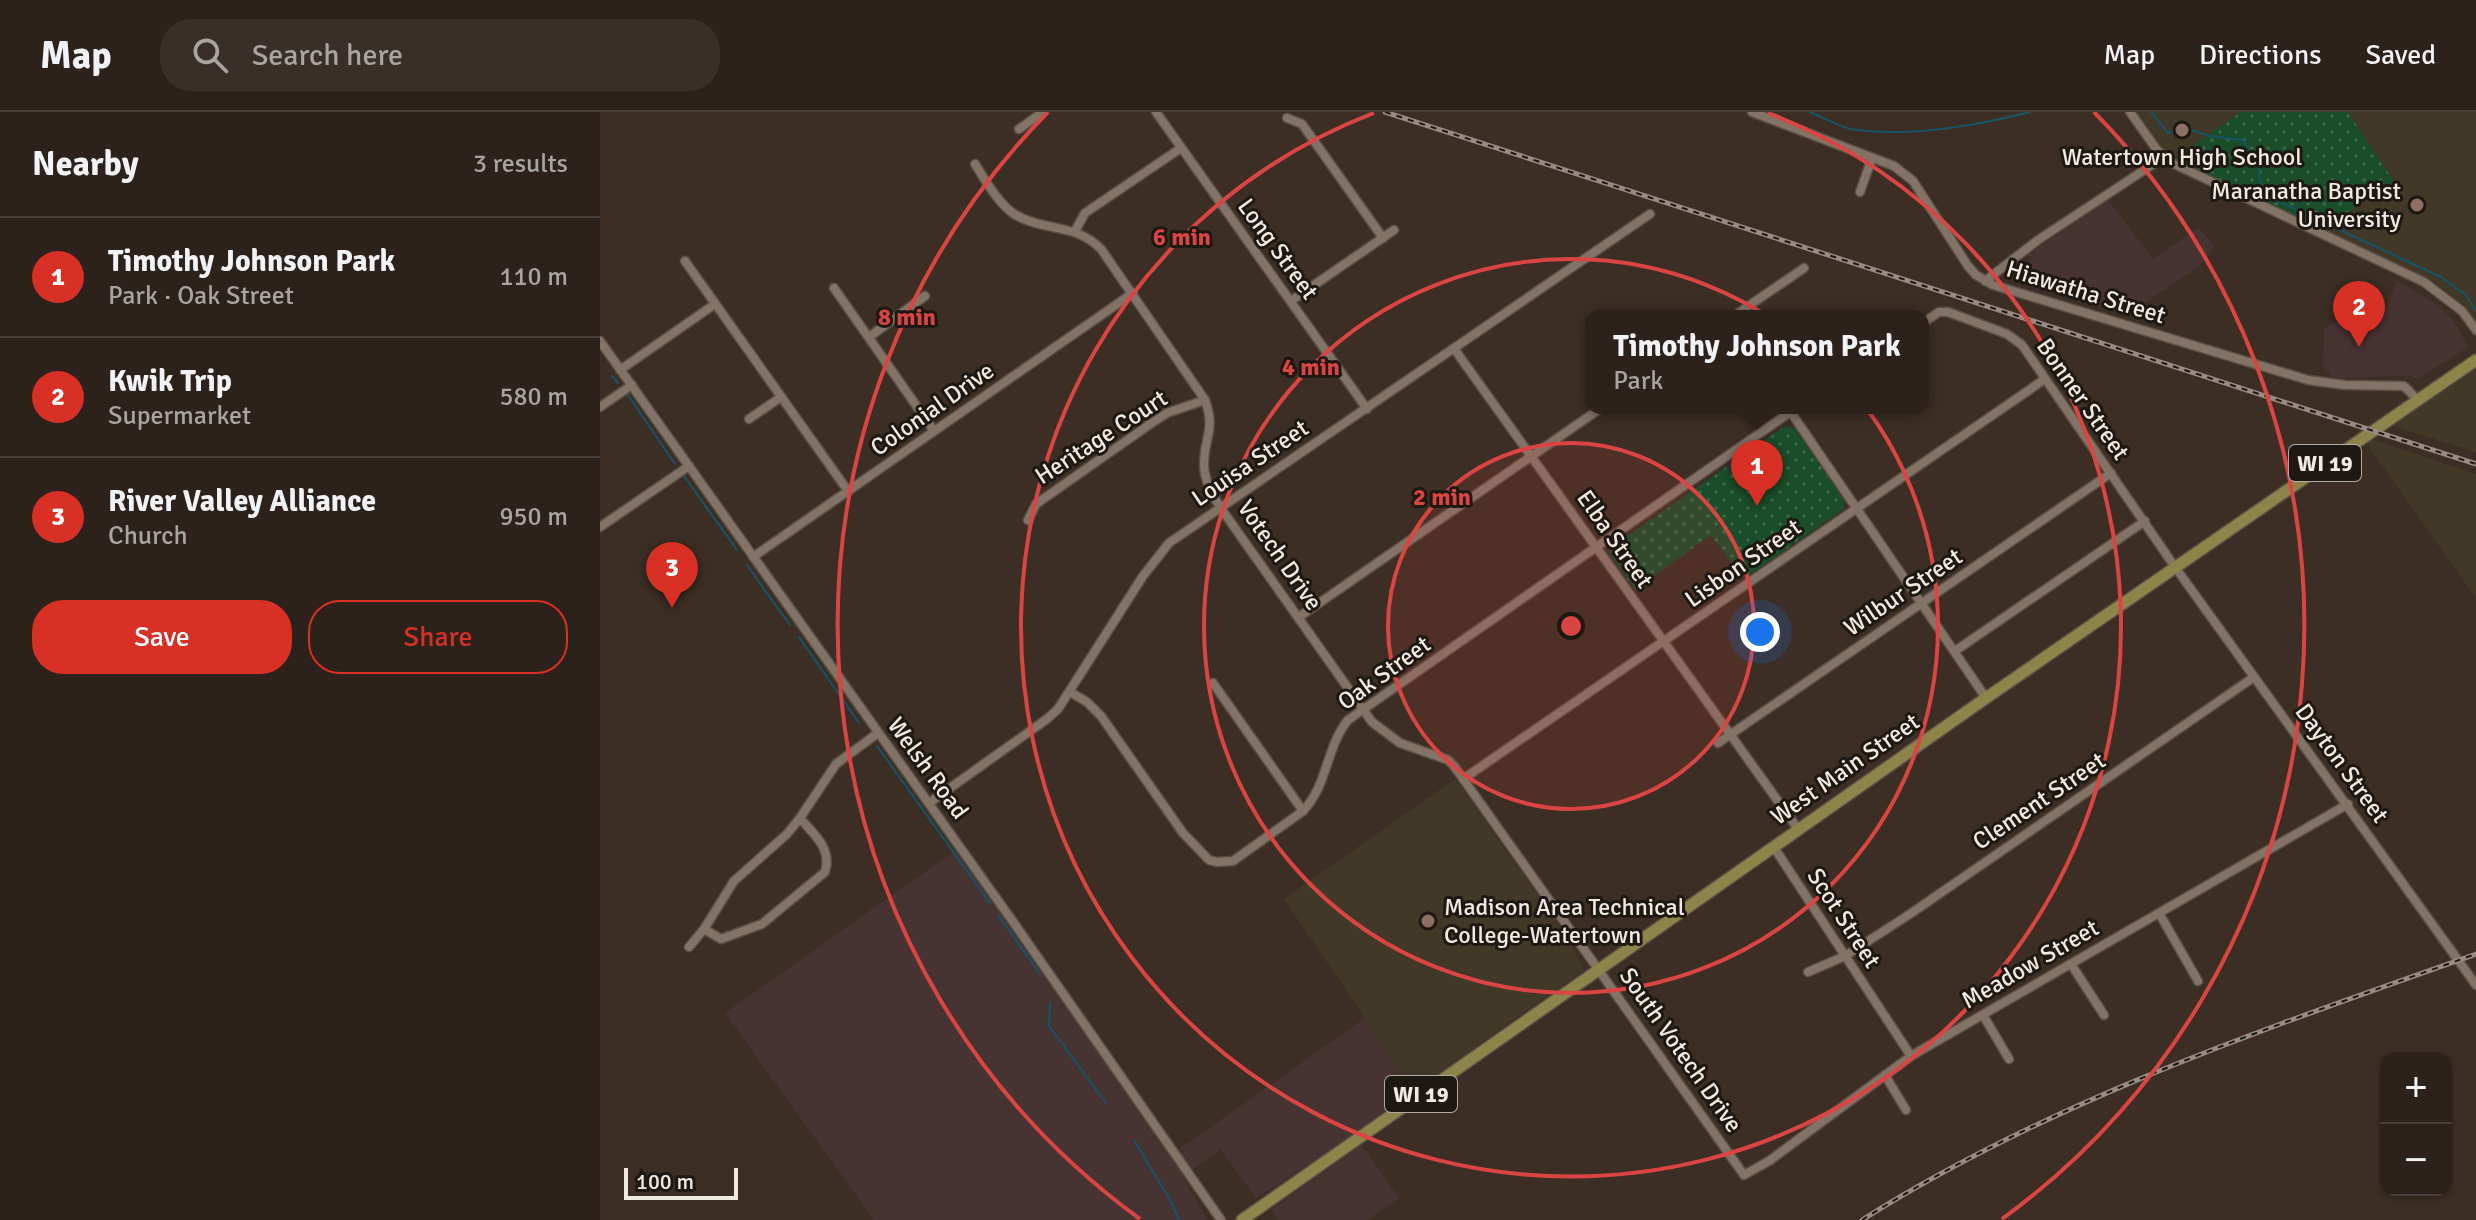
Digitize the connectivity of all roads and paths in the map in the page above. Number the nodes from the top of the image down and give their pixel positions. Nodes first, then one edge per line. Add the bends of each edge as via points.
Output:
1 (1043, 112) edge
2 (1156, 112) edge
3 (1752, 112) edge
4 (2130, 112) edge
5 (1287, 118) dead end
6 (1019, 129) dead end
7 (1181, 148) junction
8 (2164, 157) junction
9 (1872, 158) junction
10 (975, 164) dead end
11 (1860, 192) dead end
12 (1650, 214) dead end
13 (1394, 230) dead end
14 (1075, 231) junction
15 (1383, 238) junction
16 (685, 261) dead end
17 (1804, 268) dead end
18 (1985, 281) junction
19 (834, 288) dead end
20 (1133, 293) junction
21 (925, 296) dead end
22 (1291, 301) junction
23 (715, 304) junction
24 (1743, 310) edge
25 (1929, 320) edge
26 (2476, 330) edge
27 (869, 337) junction
28 (600, 341) edge
29 (1455, 350) junction
30 (2476, 360) edge
31 (620, 370) junction
32 (2045, 379) junction
33 (632, 385) junction
34 (781, 397) junction
35 (2417, 399) junction
36 (1205, 400) junction
37 (600, 407) edge
38 (1367, 409) junction
39 (1592, 414) edge
40 (1785, 414) edge
41 (1795, 414) edge
42 (749, 419) dead end
43 (934, 431) junction
44 (1531, 456) junction
45 (689, 466) junction
46 (2111, 473) junction
47 (848, 491) junction
48 (1220, 507) junction
49 (1856, 508) junction
50 (1028, 520) dead end
51 (2145, 521) junction
52 (600, 527) edge
53 (1597, 548) junction
54 (753, 557) junction
55 (2175, 567) junction
56 (1923, 603) junction
57 (1299, 617) junction
58 (1664, 642) junction
59 (1955, 651) junction
60 (2254, 677) junction
61 (1213, 683) dead end
62 (1070, 692) junction
63 (1986, 698) junction
64 (1364, 709) junction
65 (878, 733) junction
66 (1729, 735) junction
67 (1718, 743) dead end
68 (1463, 779) junction
69 (929, 803) junction
70 (2348, 804) junction
71 (1303, 811) junction
72 (800, 818) junction
73 (1798, 829) junction
74 (1773, 846) junction
75 (1529, 870) joint
76 (2159, 913) junction
77 (704, 929) junction
78 (689, 947) dead end
79 (1845, 956) junction
80 (2071, 964) junction
81 (1599, 968) junction
82 (1808, 972) dead end
83 (2198, 981) dead end
84 (2476, 985) edge
85 (1983, 1015) junction
86 (2104, 1015) dead end
87 (1911, 1056) junction
88 (2009, 1059) dead end
89 (1885, 1075) junction
90 (1906, 1110) dead end
91 (1744, 1175) joint
92 (1221, 1220) edge
93 (1242, 1220) edge

1 - 6 street
2 - 7 street, Long Street
3 - 9 street, Hiawatha Street
4 - 8 street
5 - 15 street via 1302,124
7 - 14 street via 1085,213
7 - 22 street, Long Street
8 - 18 street
8 - 26 street via 2424,282 2462,311
9 - 11 street
9 - 18 street, Hiawatha Street via 1913,181 1968,266
10 - 14 street, Votech Drive via 1013,213
12 - 29 street, Louisa Street
13 - 15 street
14 - 20 street, Votech Drive via 1101,249
15 - 22 street
16 - 23 street
17 - 24 street
18 - 35 street, Hiawatha Street via 2265,368 2331,383 2404,386
19 - 27 street
20 - 36 street, Votech Drive
20 - 43 street, Colonial Drive
21 - 27 street
22 - 38 street, Long Street
23 - 31 street
23 - 34 street
25 - 32 street, Bonner Street via 1944,311 2007,334 2022,345
27 - 43 street
28 - 31 street, Welsh Road
29 - 38 street, Louisa Street
29 - 44 street, Elba Street
30 - 35 main road, West Main Street / WI 19
31 - 33 street, Welsh Road
32 - 46 street, Bonner Street
32 - 49 street, Lisbon Street
33 - 37 street
33 - 45 street, Welsh Road
34 - 42 street
34 - 47 street
35 - 55 main road, West Main Street / WI 19
36 - 48 street, Votech Drive via 1211,431 1204,467
36 - 50 street, Heritage Court via 1153,422 1036,504
38 - 48 street, Louisa Street
39 - 44 street
40 - 53 street, Oak Street
41 - 49 street
43 - 47 street, Colonial Drive
44 - 53 street, Elba Street
44 - 57 street
45 - 52 street
45 - 54 street, Welsh Road
46 - 51 street, Bonner Street
46 - 56 street, Wilbur Street
47 - 54 street, Colonial Drive
48 - 57 street, Votech Drive
48 - 62 street, Louisa Street via 1156,557
49 - 56 street
49 - 58 street, Lisbon Street
51 - 55 street, Bonner Street
51 - 59 street
53 - 58 street, Elba Street
53 - 64 street, Oak Street
54 - 65 street, Welsh Road
55 - 60 street, Dayton Street
55 - 63 main road, West Main Street / WI 19
56 - 59 street
56 - 66 street, Wilbur Street
57 - 64 street, Votech Drive
58 - 66 street, Elba Street
58 - 68 street, Lisbon Street
59 - 63 street
60 - 70 street, Dayton Street
60 - 79 street, Clement Street
61 - 71 street
62 - 69 street, Louisa Street via 1047,719
62 - 71 street, Oak Street via 1094,708 1183,833 1209,860 1233,861
63 - 73 main road, West Main Street / WI 19
64 - 68 street, Votech Drive via 1390,738 1448,760
64 - 71 street, Oak Street via 1342,728 1322,785
65 - 69 street, Welsh Road
65 - 72 street via 836,764
66 - 67 street, Wilbur Street
66 - 73 street, Elba Street
68 - 75 street, Votech Drive
69 - 92 street, Welsh Road
70 - 76 street, Meadow Street
70 - 84 street, Dayton Street
72 - 77 street via 742,871
72 - 77 street via 824,847 825,872 762,924 721,939
73 - 74 main road, West Main Street / WI 19
74 - 79 street, Scot Street
74 - 81 main road, West Main Street / WI 19
75 - 81 street, South Votech Drive
76 - 80 street, Meadow Street
76 - 83 street
77 - 78 street
79 - 82 street, Clement Street
79 - 87 street, Scot Street
80 - 85 street, Meadow Street
80 - 86 street
81 - 91 street, South Votech Drive
81 - 93 main road, West Main Street / WI 19
85 - 87 street, Meadow Street
85 - 88 street
87 - 89 street, Meadow Street
89 - 90 street
89 - 91 street, Meadow Street

